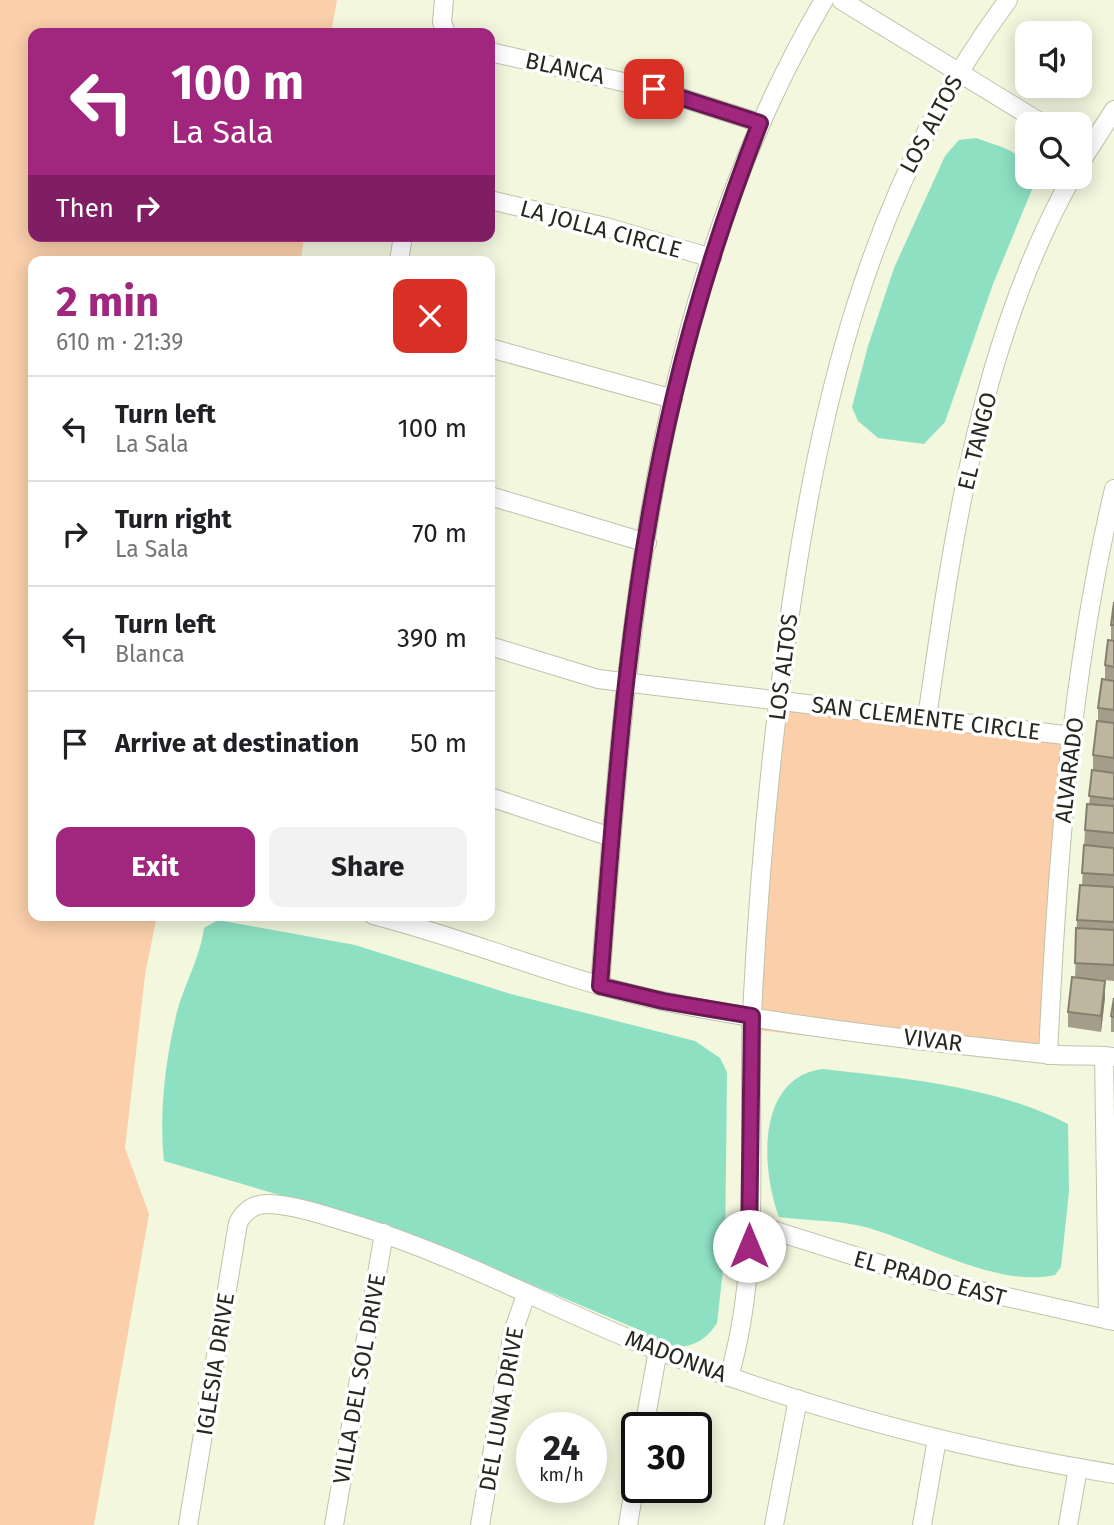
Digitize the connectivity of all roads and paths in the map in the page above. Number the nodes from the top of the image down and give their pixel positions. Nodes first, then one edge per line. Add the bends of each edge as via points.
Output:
1 (444, 0) edge
2 (824, 0) edge
3 (841, 0) edge
4 (1008, 0) edge
5 (444, 28) edge
6 (495, 53) edge
7 (957, 72) junction
8 (1114, 110) edge
9 (1022, 112) edge
10 (760, 123) junction
11 (1092, 140) edge
12 (1066, 189) edge
13 (495, 201) edge
14 (712, 258) junction
15 (495, 349) edge
16 (673, 399) junction
17 (1114, 489) edge
18 (495, 497) edge
19 (647, 543) junction
20 (495, 648) edge
21 (628, 682) junction
22 (778, 700) junction
23 (928, 718) junction
24 (1073, 736) junction
25 (495, 799) edge
26 (611, 837) junction
27 (392, 921) edge
28 (600, 986) junction
29 (752, 1016) junction
30 (1048, 1055) junction
31 (1109, 1056) edge
32 (251, 1208) joint
33 (750, 1223) junction
34 (384, 1233) junction
35 (526, 1294) junction
36 (1111, 1320) edge
37 (658, 1350) junction
38 (729, 1377) junction
39 (798, 1399) junction
40 (647, 1412) edge
41 (937, 1439) junction
42 (1078, 1468) junction
43 (1114, 1474) edge
44 (632, 1503) edge
45 (188, 1525) edge
46 (334, 1525) edge
47 (480, 1525) edge
48 (628, 1525) edge
49 (775, 1525) edge
50 (922, 1525) edge
51 (1068, 1525) edge

1 - 5 street
2 - 10 street
3 - 7 street
4 - 7 street, LOS ALTOS
6 - 10 street, BLANCA via 630,83
7 - 9 street
7 - 22 street, LOS ALTOS via 900,183 848,329 806,503
8 - 11 street
10 - 14 street
12 - 23 street, EL TANGO via 1022,285 977,434 953,546
13 - 14 street, LA JOLLA CIRCLE
14 - 16 street
15 - 16 street
16 - 19 street
17 - 24 street, ALVARADO via 1094,587
18 - 19 street
19 - 21 street
20 - 21 street, SAN CLEMENTE CIRCLE via 585,676
21 - 22 street, SAN CLEMENTE CIRCLE
21 - 26 street
22 - 23 street, SAN CLEMENTE CIRCLE
22 - 29 street, LOS ALTOS via 762,851
23 - 24 street, SAN CLEMENTE CIRCLE
24 - 30 street, ALVARADO via 1058,878
25 - 26 street
26 - 28 street
27 - 28 street, VIVAR
28 - 29 street, VIVAR
29 - 30 street, VIVAR
29 - 33 street, LOS ALTOS
30 - 31 street, VIVAR
31 - 36 street
32 - 34 street, MADONNA via 286,1206
32 - 45 street, IGLESIA DRIVE via 237,1230
33 - 36 street, EL PRADO EAST via 932,1280
33 - 38 street, LOS ALTOS via 745,1309
34 - 35 street, MADONNA
34 - 46 street, VILLA DEL SOL DRIVE
35 - 37 street, MADONNA
35 - 47 street, DEL LUNA DRIVE via 513,1332
37 - 38 street, MADONNA
37 - 40 street
38 - 39 street, MADONNA
39 - 41 street, MADONNA
39 - 49 street
41 - 42 street, MADONNA
41 - 50 street
42 - 43 street, MADONNA
42 - 51 street
44 - 48 street

